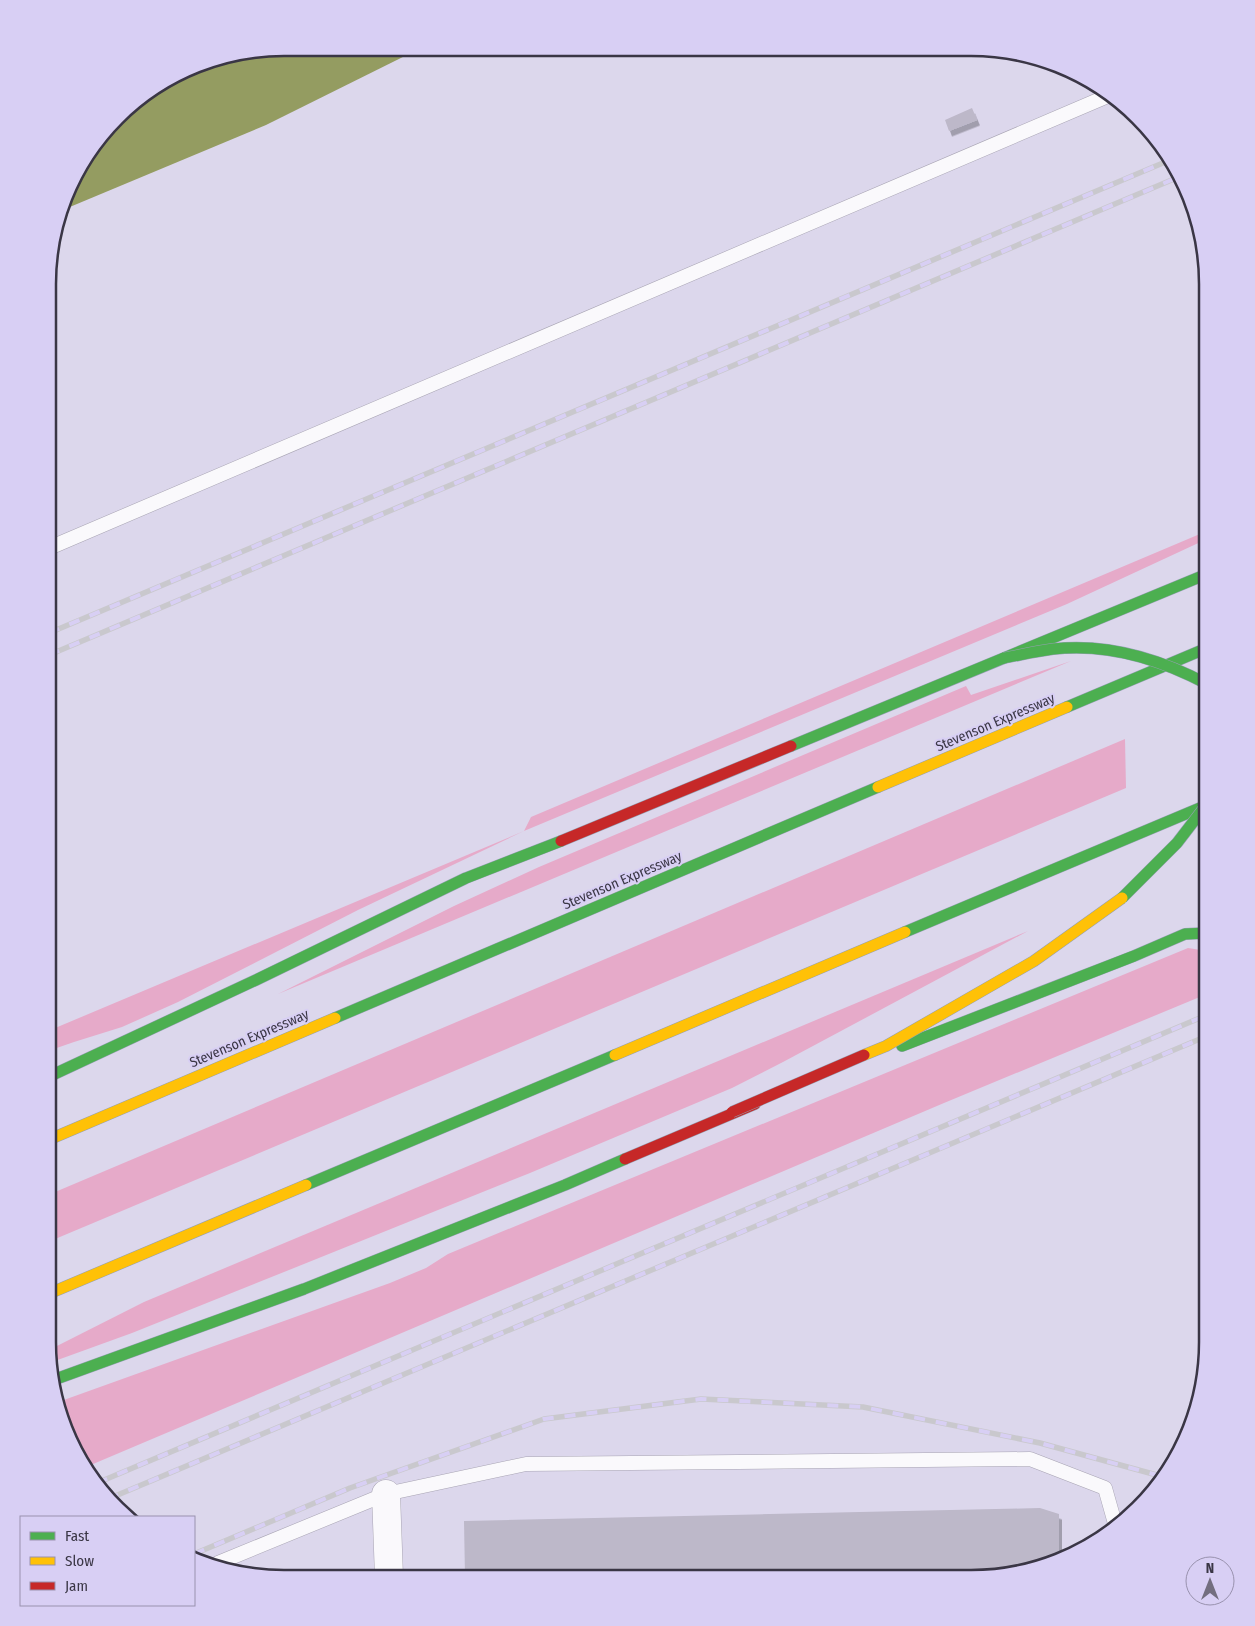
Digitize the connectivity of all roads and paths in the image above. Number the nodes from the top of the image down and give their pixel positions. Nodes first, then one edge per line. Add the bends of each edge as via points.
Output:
1 (1102, 98) edge
2 (56, 545) edge
3 (1199, 578) edge
4 (1199, 651) edge
5 (1004, 658) junction
6 (1199, 680) edge
7 (1199, 807) edge
8 (1199, 814) edge
9 (1199, 933) edge
10 (56, 1073) edge
11 (732, 1112) junction
12 (56, 1137) edge
13 (56, 1291) edge
14 (59, 1378) edge
15 (386, 1494) junction
16 (1114, 1519) edge
17 (223, 1561) edge
18 (388, 1570) edge

1 - 2 lane
3 - 5 highway, bridge
4 - 12 highway, Stevenson Expressway
5 - 6 highway, bridge via 1093,648 1139,655
5 - 10 highway via 466,878
7 - 13 highway
8 - 11 highway, bridge via 1177,843 1127,895 1034,961 886,1046
9 - 11 highway, bridge via 1185,934
11 - 14 highway via 441,1235 304,1289
15 - 16 lane via 526,1464 1030,1459 1105,1488
15 - 17 lane
15 - 18 street

